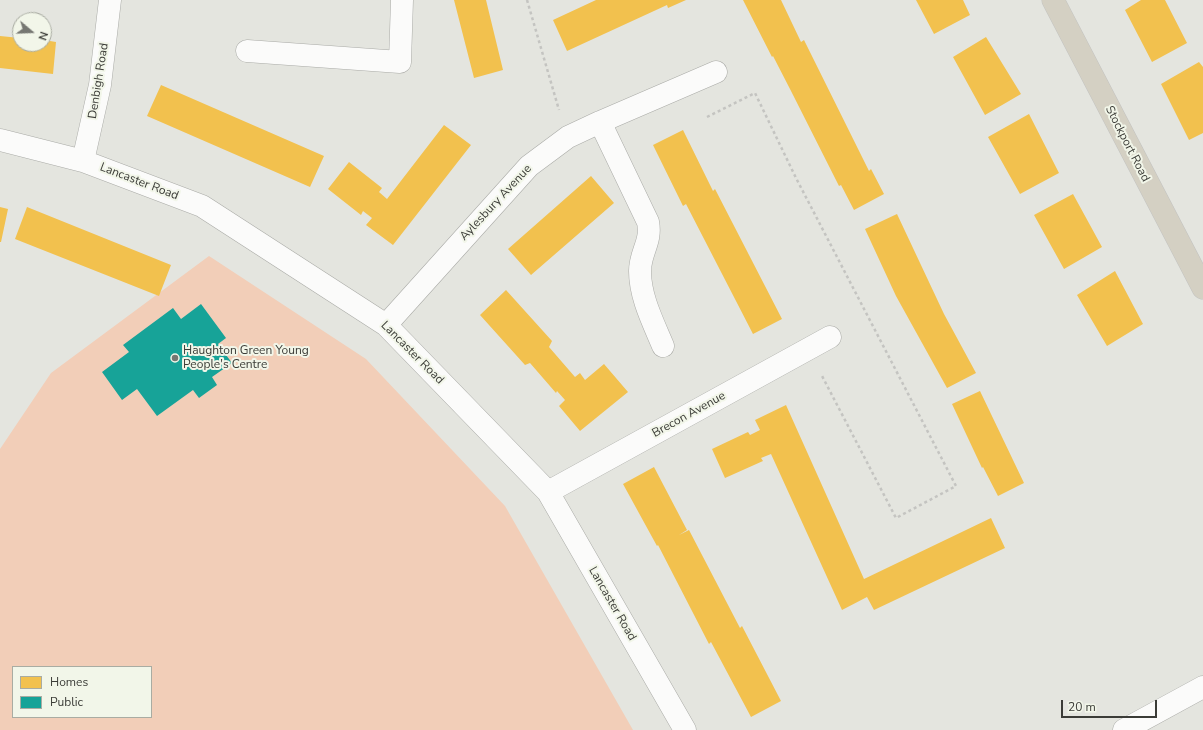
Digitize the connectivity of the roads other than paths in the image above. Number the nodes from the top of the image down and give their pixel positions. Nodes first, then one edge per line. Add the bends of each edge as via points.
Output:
1 (110, 0) edge
2 (402, 0) edge
3 (1053, 0) edge
4 (247, 51) dead end
5 (716, 72) dead end
6 (600, 122) junction
7 (0, 140) edge
8 (84, 160) junction
9 (1203, 288) edge
10 (386, 324) junction
11 (830, 338) dead end
12 (662, 346) dead end
13 (548, 492) junction
14 (1203, 687) edge
15 (685, 730) edge
16 (1124, 730) edge

1 - 8 street, Denbigh Road via 100,85
2 - 4 street via 400,62
3 - 9 highway, Stockport Road
5 - 6 street, Aylesbury Avenue
6 - 10 street, Aylesbury Avenue via 568,137 529,166
6 - 12 street via 648,222 650,234 640,270 641,285
7 - 8 street, Lancaster Road
8 - 10 street, Lancaster Road via 202,206
10 - 13 street, Lancaster Road
11 - 13 street, Brecon Avenue
13 - 15 street, Lancaster Road
14 - 16 street

